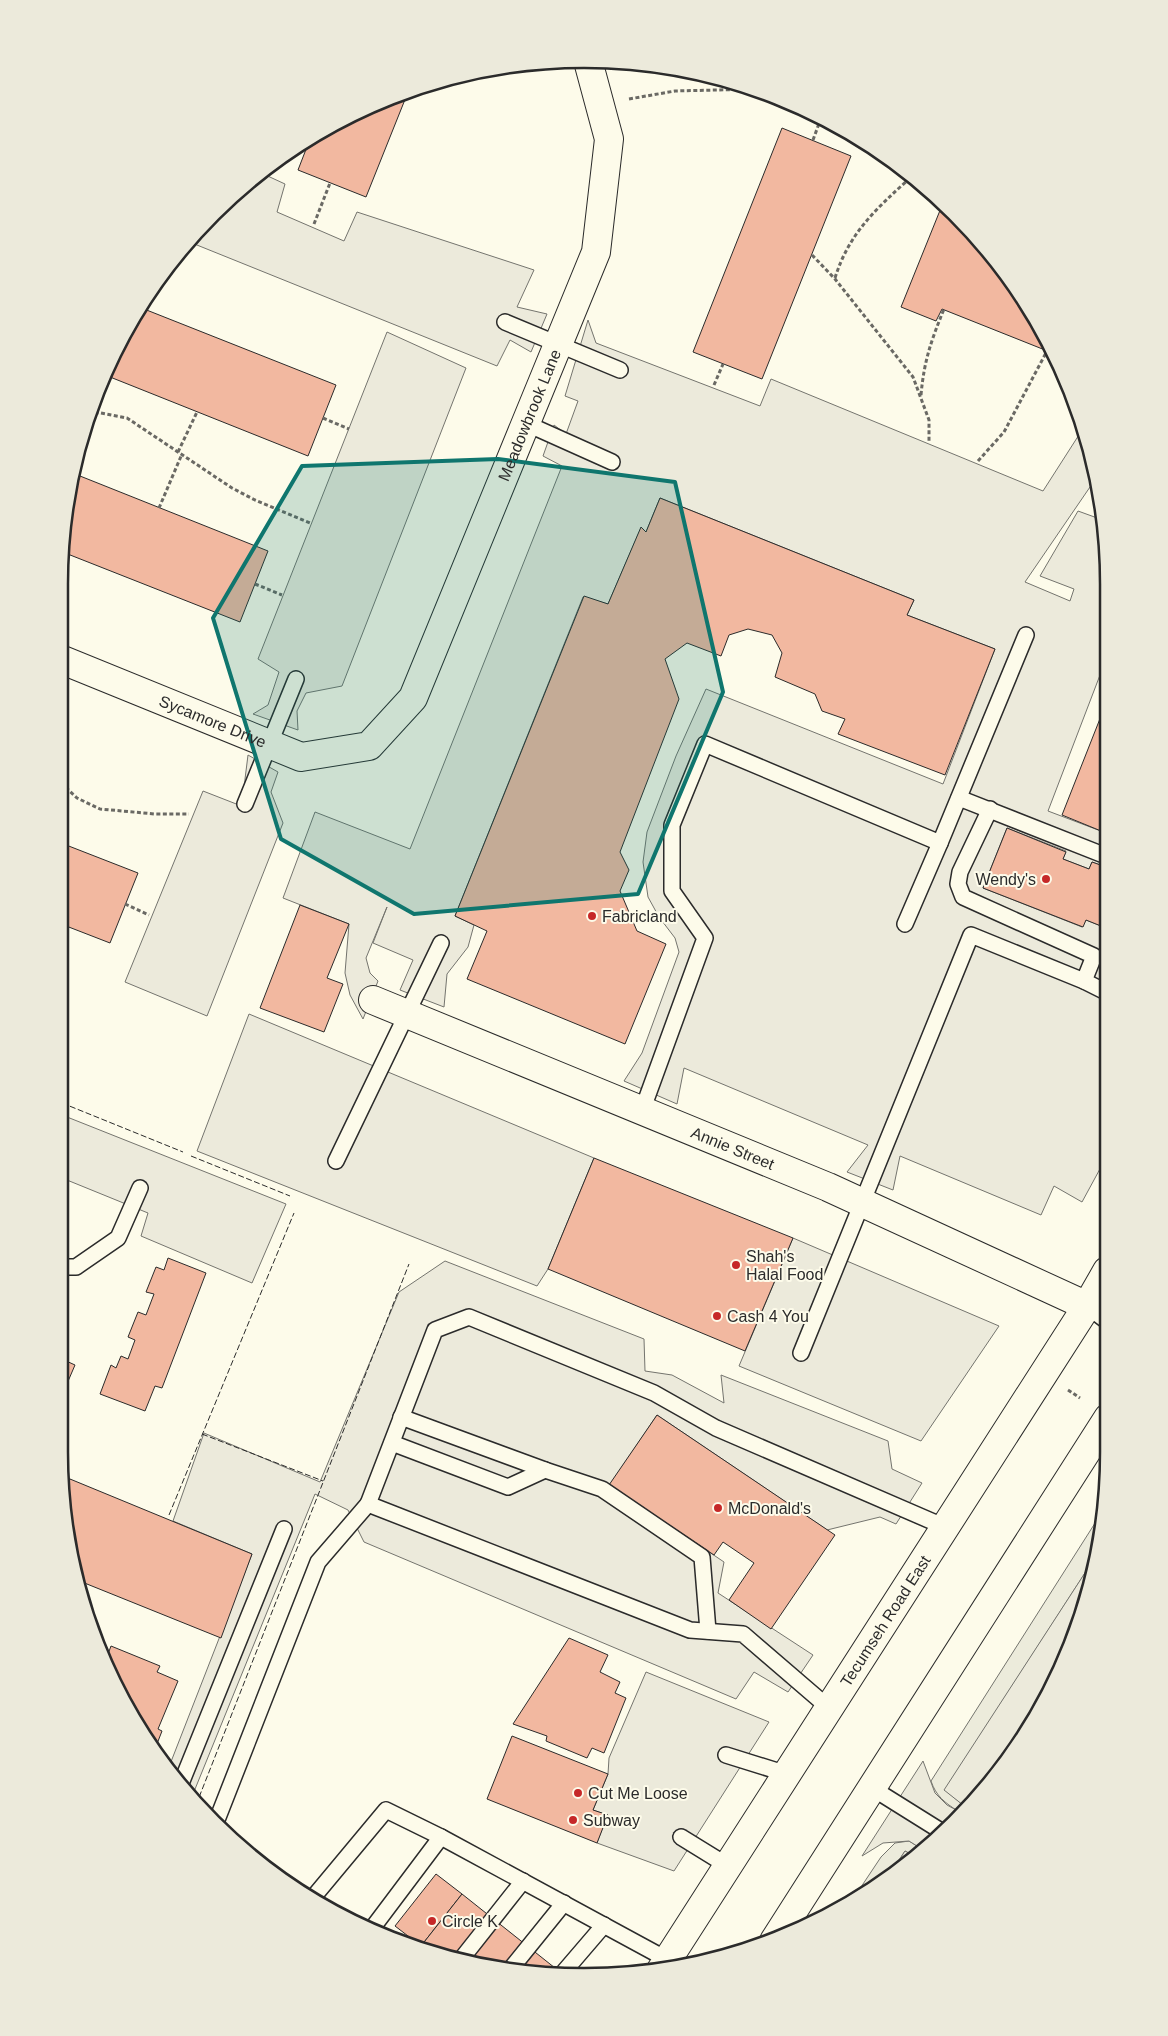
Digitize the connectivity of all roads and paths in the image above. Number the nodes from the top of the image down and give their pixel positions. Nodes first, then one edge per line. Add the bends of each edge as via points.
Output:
1 (590, 68) edge
2 (733, 90) edge
3 (624, 99) dead end
4 (819, 125) edge
5 (813, 140) dead end
6 (907, 181) edge
7 (330, 183) dead end
8 (314, 224) dead end
9 (812, 255) dead end
10 (835, 279) junction
11 (944, 309) dead end
12 (505, 322) dead end
13 (558, 344) junction
14 (1046, 354) edge
15 (723, 364) dead end
16 (620, 370) dead end
17 (714, 385) dead end
18 (921, 396) junction
19 (197, 412) dead end
20 (97, 413) edge
21 (323, 418) dead end
22 (525, 424) junction
23 (349, 428) dead end
24 (928, 443) dead end
25 (178, 452) junction
26 (182, 454) junction
27 (978, 461) dead end
28 (612, 462) dead end
29 (159, 508) dead end
30 (310, 523) dead end
31 (255, 584) dead end
32 (282, 595) dead end
33 (1026, 635) dead end
34 (67, 662) edge
35 (296, 679) dead end
36 (269, 743) junction
37 (369, 746) joint
38 (67, 789) edge
39 (959, 798) junction
40 (245, 804) dead end
41 (990, 809) junction
42 (189, 814) dead end
43 (940, 843) junction
44 (1100, 854) edge
45 (126, 904) dead end
46 (149, 915) dead end
47 (905, 924) dead end
48 (441, 943) dead end
49 (1084, 981) junction
50 (1100, 989) edge
51 (373, 1000) dead end
52 (408, 1014) junction
53 (642, 1111) junction
54 (336, 1161) dead end
55 (140, 1188) dead end
56 (862, 1202) junction
57 (67, 1267) edge
58 (1100, 1301) edge
59 (1097, 1314) edge
60 (801, 1353) dead end
61 (1066, 1388) dead end
62 (1080, 1398) dead end
63 (402, 1417) junction
64 (1100, 1431) edge
65 (392, 1443) junction
66 (544, 1470) junction
67 (368, 1504) junction
68 (945, 1527) junction
69 (284, 1529) dead end
70 (708, 1631) junction
71 (829, 1708) junction
72 (726, 1755) dead end
73 (787, 1774) junction
74 (183, 1778) edge
75 (872, 1788) junction
76 (218, 1816) edge
77 (937, 1829) edge
78 (441, 1837) junction
79 (681, 1837) dead end
80 (728, 1866) junction
81 (523, 1882) junction
82 (317, 1893) edge
83 (564, 1903) junction
84 (375, 1924) edge
85 (604, 1925) junction
86 (782, 1929) edge
87 (465, 1955) edge
88 (667, 1962) edge
89 (661, 1963) edge
90 (514, 1964) edge
91 (568, 1968) edge

1 - 13 street, Meadowbrook Lane via 608,139 596,252
2 - 3 path via 675,91
4 - 5 path
6 - 10 path via 858,230 842,256
7 - 8 path
9 - 10 path
10 - 18 path via 901,360
11 - 18 path via 923,367
12 - 13 lane
13 - 16 lane
13 - 22 street, Meadowbrook Lane
14 - 27 path via 1004,432
15 - 17 path
18 - 24 path via 929,420
19 - 25 path
20 - 25 path via 127,418
21 - 23 path
22 - 28 lane
22 - 37 street, Meadowbrook Lane via 413,698
25 - 26 path
26 - 29 path
26 - 30 path via 232,488
31 - 32 path
33 - 39 lane
34 - 36 street, Sycamore Drive
35 - 36 lane
36 - 37 street, Sycamore Drive via 301,756
36 - 40 lane
38 - 42 path via 77,798 100,809
39 - 41 lane
39 - 43 lane
41 - 44 lane
41 - 49 lane via 960,872 958,884 962,897 1094,956
43 - 47 lane
43 - 53 lane via 705,744 672,825 672,891 705,938
45 - 46 path
48 - 52 lane
49 - 50 lane
49 - 56 lane via 971,935
51 - 52 street, Annie Street
52 - 53 street, Annie Street
52 - 54 lane
53 - 56 street, Annie Street
55 - 57 lane via 118,1238 76,1267
56 - 59 street, Annie Street
56 - 60 lane
58 - 59 street, Tecumseh Road East
59 - 68 street, Tecumseh Road East
61 - 62 path
63 - 65 lane
63 - 66 lane
63 - 68 lane via 435,1330 469,1317 654,1393 716,1428
64 - 75 street
65 - 66 lane via 508,1487
65 - 67 lane
66 - 70 lane via 602,1489 702,1557
67 - 70 lane via 690,1630
67 - 76 lane via 318,1562
68 - 71 street, Tecumseh Road East
69 - 74 lane
70 - 71 lane via 743,1634
71 - 73 street, Tecumseh Road East
72 - 73 lane
73 - 80 street, Tecumseh Road East
75 - 77 lane
75 - 86 street
78 - 81 lane
78 - 82 lane via 386,1810
78 - 84 lane
79 - 80 lane
80 - 88 street, Tecumseh Road East
81 - 83 lane
81 - 87 lane
83 - 85 lane
83 - 90 lane
85 - 89 lane
85 - 91 lane

